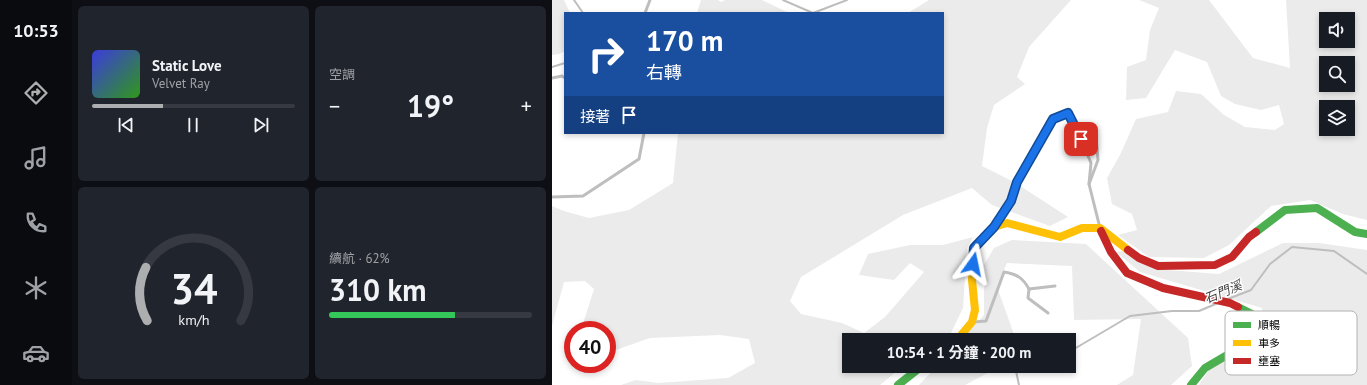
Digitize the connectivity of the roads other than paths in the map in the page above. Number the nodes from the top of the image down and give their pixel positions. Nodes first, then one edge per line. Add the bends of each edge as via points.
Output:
1 (650, 0) edge
2 (645, 12) edge
3 (564, 77) edge
4 (552, 78) edge
5 (644, 134) edge
6 (1096, 136) dead end
7 (1089, 184) junction
8 (552, 197) edge
9 (994, 227) junction
10 (1100, 228) junction
11 (1367, 234) edge
12 (1055, 286) dead end
13 (1029, 289) junction
14 (1246, 311) edge
15 (1048, 313) dead end
16 (972, 322) junction
17 (963, 333) edge
18 (1225, 356) edge
19 (913, 373) edge
20 (898, 385) edge
21 (1191, 385) edge

1 - 2 lane
3 - 4 lane
5 - 8 lane via 639,159 583,196
6 - 7 lane via 1098,160
7 - 9 lane via 1091,163 1076,127 1068,113 1053,119 1017,182 1011,201
7 - 10 lane
9 - 10 street via 1006,223 1060,237 1082,228
9 - 16 street via 974,248 972,280 975,310
10 - 11 street via 1139,258 1158,266 1215,265 1232,257 1249,237 1284,210 1317,208 1355,232
10 - 14 street via 1111,252 1127,273 1163,288 1229,303
12 - 13 lane
13 - 15 lane via 1028,298
13 - 16 lane via 1025,281 1016,274 1004,272 986,321
16 - 17 street
18 - 21 street via 1205,368
19 - 20 street

